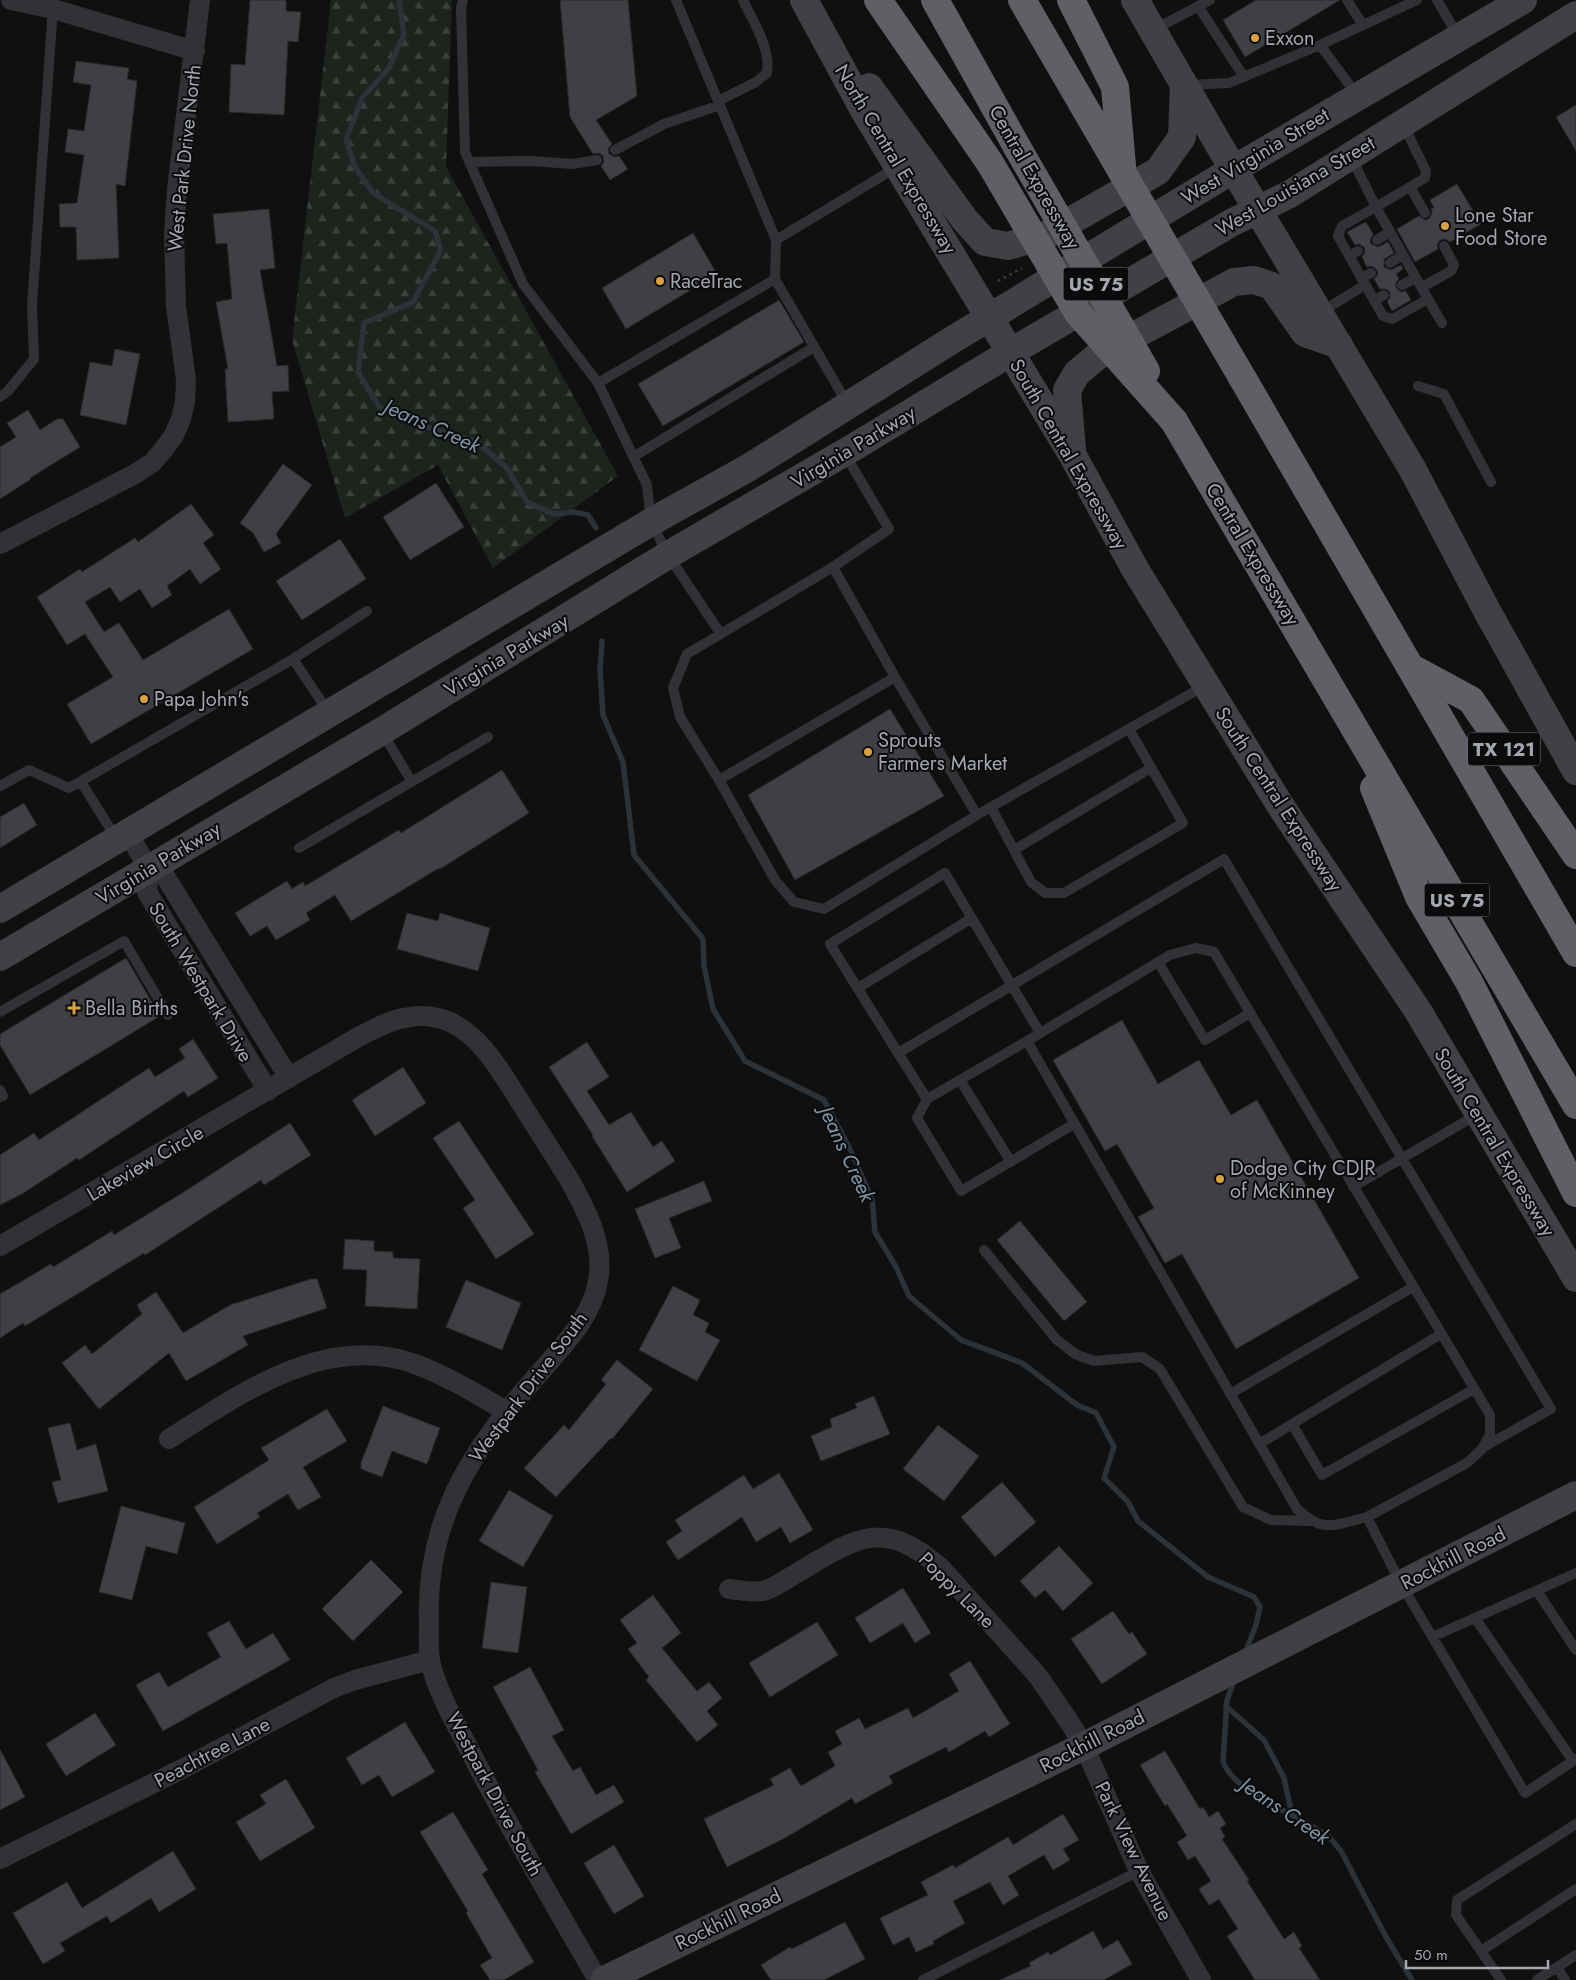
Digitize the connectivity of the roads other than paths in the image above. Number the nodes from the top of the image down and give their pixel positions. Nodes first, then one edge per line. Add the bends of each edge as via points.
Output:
1 (11, 0) edge
2 (200, 0) edge
3 (463, 0) edge
4 (677, 0) edge
5 (743, 0) edge
6 (806, 0) edge
7 (878, 0) edge
8 (935, 0) edge
9 (1022, 0) edge
10 (1071, 0) edge
11 (1135, 0) edge
12 (1210, 0) edge
13 (1347, 0) edge
14 (1417, 0) edge
15 (1437, 0) edge
16 (1523, 0) edge
17 (53, 5) edge
18 (1198, 6) junction
19 (1576, 15) edge
20 (1363, 25) junction
21 (1152, 30) junction
22 (1459, 36) junction
23 (1320, 46) junction
24 (195, 51) junction
25 (1244, 76) junction
26 (1184, 85) junction
27 (1358, 96) junction
28 (719, 103) junction
29 (1402, 123) junction
30 (615, 150) dead end
31 (1350, 156) junction
32 (597, 160) dead end
33 (469, 162) junction
34 (898, 166) junction
35 (1234, 169) junction
36 (1122, 172) junction
37 (1410, 187) junction
38 (1376, 207) junction
39 (1258, 210) junction
40 (1425, 213) dead end
41 (1390, 232) junction
42 (776, 240) junction
43 (1377, 240) dead end
44 (1444, 246) dead end
45 (1403, 255) junction
46 (1390, 262) dead end
47 (1416, 278) junction
48 (775, 279) junction
49 (1366, 279) junction
50 (1402, 285) dead end
51 (1422, 287) junction
52 (1384, 296) dead end
53 (1428, 299) junction
54 (1374, 301) junction
55 (1320, 313) junction
56 (990, 317) junction
57 (1442, 323) dead end
58 (1339, 345) junction
59 (814, 346) junction
60 (1011, 352) junction
61 (598, 383) junction
62 (1418, 386) dead end
63 (0, 397) edge
64 (849, 406) junction
65 (1174, 421) junction
66 (845, 452) junction
67 (1073, 456) junction
68 (633, 457) junction
69 (1491, 482) dead end
70 (650, 522) junction
71 (0, 544) edge
72 (668, 555) junction
73 (834, 567) junction
74 (367, 611) dead end
75 (720, 633) junction
76 (293, 659) junction
77 (1410, 667) junction
78 (895, 677) junction
79 (1207, 685) junction
80 (1336, 696) junction
81 (329, 713) junction
82 (1129, 729) junction
83 (382, 731) junction
84 (488, 737) dead end
85 (1151, 768) junction
86 (1576, 771) edge
87 (719, 780) junction
88 (82, 782) junction
89 (412, 782) junction
90 (0, 786) edge
91 (991, 807) junction
92 (976, 815) junction
93 (122, 836) junction
94 (299, 848) dead end
95 (1014, 850) junction
96 (1576, 855) edge
97 (149, 869) junction
98 (5, 902) edge
99 (972, 918) junction
100 (1576, 953) edge
101 (0, 957) edge
102 (1158, 962) junction
103 (1012, 985) junction
104 (858, 988) junction
105 (0, 1012) edge
106 (1250, 1013) junction
107 (168, 1015) dead end
108 (1040, 1033) junction
109 (1027, 1041) junction
110 (898, 1053) junction
111 (289, 1078) junction
112 (960, 1080) junction
113 (0, 1090) edge
114 (268, 1091) junction
115 (0, 1097) edge
116 (927, 1099) junction
117 (1576, 1105) edge
118 (1479, 1113) junction
119 (1074, 1124) junction
120 (1403, 1157) junction
121 (1011, 1162) junction
122 (1353, 1187) junction
123 (1576, 1193) edge
124 (0, 1246) edge
125 (984, 1250) dead end
126 (1576, 1278) edge
127 (1413, 1287) junction
128 (1442, 1334) junction
129 (1474, 1389) junction
130 (1230, 1394) junction
131 (506, 1411) junction
132 (1292, 1424) junction
133 (168, 1439) dead end
134 (1259, 1444) junction
135 (1482, 1449) junction
136 (1576, 1495) edge
137 (1367, 1517) junction
138 (1310, 1521) junction
139 (1576, 1574) edge
140 (1401, 1584) junction
141 (729, 1589) dead end
142 (1537, 1591) junction
143 (1475, 1618) junction
144 (1432, 1637) junction
145 (1576, 1650) edge
146 (430, 1660) junction
147 (1084, 1746) junction
148 (1574, 1760) edge
149 (1576, 1824) edge
150 (0, 1859) edge
151 (1139, 1871) junction
152 (1576, 1889) edge
153 (1481, 1951) junction
154 (1576, 1954) edge
155 (1557, 1967) junction
156 (598, 1980) edge
157 (604, 1980) edge
158 (923, 1980) edge
159 (1200, 1980) edge
160 (1501, 1980) edge
161 (1537, 1980) edge
162 (1565, 1980) edge

1 - 17 street
2 - 24 street, West Park Drive North
3 - 33 lane via 465,152
4 - 28 lane
5 - 28 lane via 765,47 769,63 767,73
6 - 26 main road via 965,220 985,242 1008,246 1046,235 1158,171 1182,137
6 - 34 main road, North Central Expressway via 856,96
7 - 65 highway, bridge via 990,163 1078,313
8 - 65 highway, Central Expressway / US 75, bridge
9 - 36 highway
10 - 36 highway via 1115,87
11 - 21 main road
12 - 18 lane
13 - 20 lane
14 - 20 lane
15 - 22 lane
16 - 22 main road, West Virginia Street
17 - 24 street
17 - 63 lane via 32,305 34,359
18 - 21 lane
18 - 25 lane
19 - 29 main road, West Louisiana Street
20 - 23 lane
21 - 26 main road
22 - 27 main road, West Virginia Street
23 - 25 lane
23 - 27 lane
24 - 71 street, West Park Drive North via 174,234 176,306 186,380 181,418 174,435 152,463
25 - 26 lane via 1229,83
26 - 35 main road
27 - 35 main road, West Virginia Street
28 - 30 lane via 664,124
28 - 42 lane
29 - 31 main road, West Louisiana Street
29 - 37 lane via 1426,171 1425,178
31 - 38 lane
31 - 39 main road, West Louisiana Street
32 - 33 lane via 572,164
33 - 61 lane via 523,284
34 - 42 lane
34 - 56 main road, North Central Expressway
35 - 39 main road
35 - 56 main road, West Virginia Street
36 - 77 highway, bridge
37 - 38 lane
37 - 40 lane
38 - 41 lane
38 - 49 lane via 1342,226 1338,236 1353,253
39 - 55 main road
39 - 60 main road, West Louisiana Street
41 - 43 lane
41 - 45 lane
42 - 48 lane
44 - 51 lane via 1454,265 1451,271
45 - 46 lane
45 - 47 lane
47 - 50 lane
47 - 51 lane
48 - 59 lane
48 - 61 lane
49 - 54 lane
49 - 55 lane
51 - 53 lane
52 - 54 lane
53 - 54 lane via 1392,319 1383,316
53 - 57 lane
55 - 58 main road
56 - 60 main road, South Central Expressway
56 - 64 main road, Virginia Parkway
58 - 67 main road via 1305,333 1272,286 1254,280 1234,282 1100,354 1077,374 1067,390
58 - 86 main road via 1412,470
59 - 64 lane
59 - 68 lane
60 - 66 main road, Virginia Parkway
60 - 67 main road, South Central Expressway
61 - 68 lane
62 - 69 lane via 1444,394
64 - 70 main road, Virginia Parkway via 748,468
65 - 80 highway, Central Expressway / US 75
66 - 72 main road, Virginia Parkway
66 - 73 lane via 889,529
67 - 79 main road, South Central Expressway via 1134,569
68 - 70 lane via 647,485
70 - 72 lane
70 - 81 main road, Virginia Parkway
72 - 75 lane
72 - 83 main road, Virginia Parkway
73 - 75 lane
73 - 78 lane
74 - 76 lane
75 - 87 lane via 687,654 673,688 680,717
76 - 81 lane
76 - 88 lane
77 - 96 highway, TX 121 via 1471,700
77 - 100 highway
78 - 87 lane
78 - 92 lane
79 - 82 lane
79 - 118 main road, South Central Expressway via 1280,805 1418,1011
80 - 117 highway, Central Expressway / US 75
80 - 123 highway via 1419,897 1469,982
81 - 93 main road, Virginia Parkway
82 - 85 lane
82 - 91 lane
83 - 89 lane
83 - 97 main road, Virginia Parkway
84 - 89 lane
85 - 95 lane
85 - 95 lane via 1182,823 1064,894 1045,893 1031,882
87 - 92 lane via 775,880 794,902 824,909
88 - 90 lane via 69,788 29,770
88 - 93 lane
89 - 94 lane
91 - 92 lane
91 - 95 lane
93 - 97 street, South Westpark Drive
93 - 98 main road, Virginia Parkway
97 - 101 main road, Virginia Parkway
97 - 111 street, South Westpark Drive via 166,876
97 - 114 street, South Westpark Drive via 147,892
99 - 103 lane
99 - 104 lane
99 - 104 lane via 944,873 830,944
102 - 106 lane via 1196,948 1214,952
102 - 106 lane via 1205,1040
102 - 108 lane
103 - 108 lane
103 - 110 lane
103 - 120 lane via 1224,859
104 - 110 lane
105 - 107 lane via 124,941
106 - 122 lane
108 - 109 lane
109 - 112 lane
109 - 119 lane
110 - 116 lane
111 - 114 street, Lakeview Circle
111 - 131 street, Westpark Drive South via 360,1036 410,1016 432,1017 453,1023 469,1033 492,1058 576,1192 596,1236 600,1258 593,1300 584,1316
112 - 116 lane
112 - 121 lane
113 - 115 lane via 3,1096
114 - 124 street, Lakeview Circle
116 - 121 lane via 917,1118 961,1191
118 - 120 lane
118 - 126 main road, South Central Expressway
119 - 121 lane
119 - 130 lane
120 - 122 lane
120 - 135 lane via 1551,1409
122 - 127 lane
125 - 138 lane via 1056,1339 1075,1354 1094,1361 1142,1357 1160,1369 1243,1507 1271,1520
127 - 128 lane
127 - 130 lane
128 - 129 lane
128 - 132 lane
129 - 132 lane via 1322,1475
129 - 135 lane via 1490,1415 1490,1434
130 - 134 lane
131 - 133 street via 456,1382 413,1363 371,1355 344,1357 301,1366 255,1386
131 - 146 street, Westpark Drive South via 470,1462 441,1526 429,1587
132 - 134 lane
134 - 138 lane via 1297,1509
135 - 137 lane via 1467,1463
136 - 140 main road, Rockhill Road
137 - 138 lane via 1325,1527
137 - 140 lane
139 - 142 lane
140 - 144 lane
140 - 147 main road, Rockhill Road
141 - 147 street, Poppy Lane via 752,1592 770,1589 836,1549 856,1541 882,1537 904,1542 941,1568 1022,1657 1052,1695
142 - 143 lane
142 - 145 lane
143 - 144 lane
143 - 148 lane
144 - 148 lane via 1525,1793
146 - 150 street, Peachtree Lane via 334,1688 182,1770
146 - 156 street, Westpark Drive South via 481,1772
147 - 151 street, Park View Avenue
147 - 157 main road, Rockhill Road
149 - 153 lane via 1458,1900 1456,1915
151 - 158 lane
151 - 159 street, Park View Avenue
152 - 153 lane
153 - 160 lane
154 - 155 lane
155 - 161 lane
155 - 162 lane

